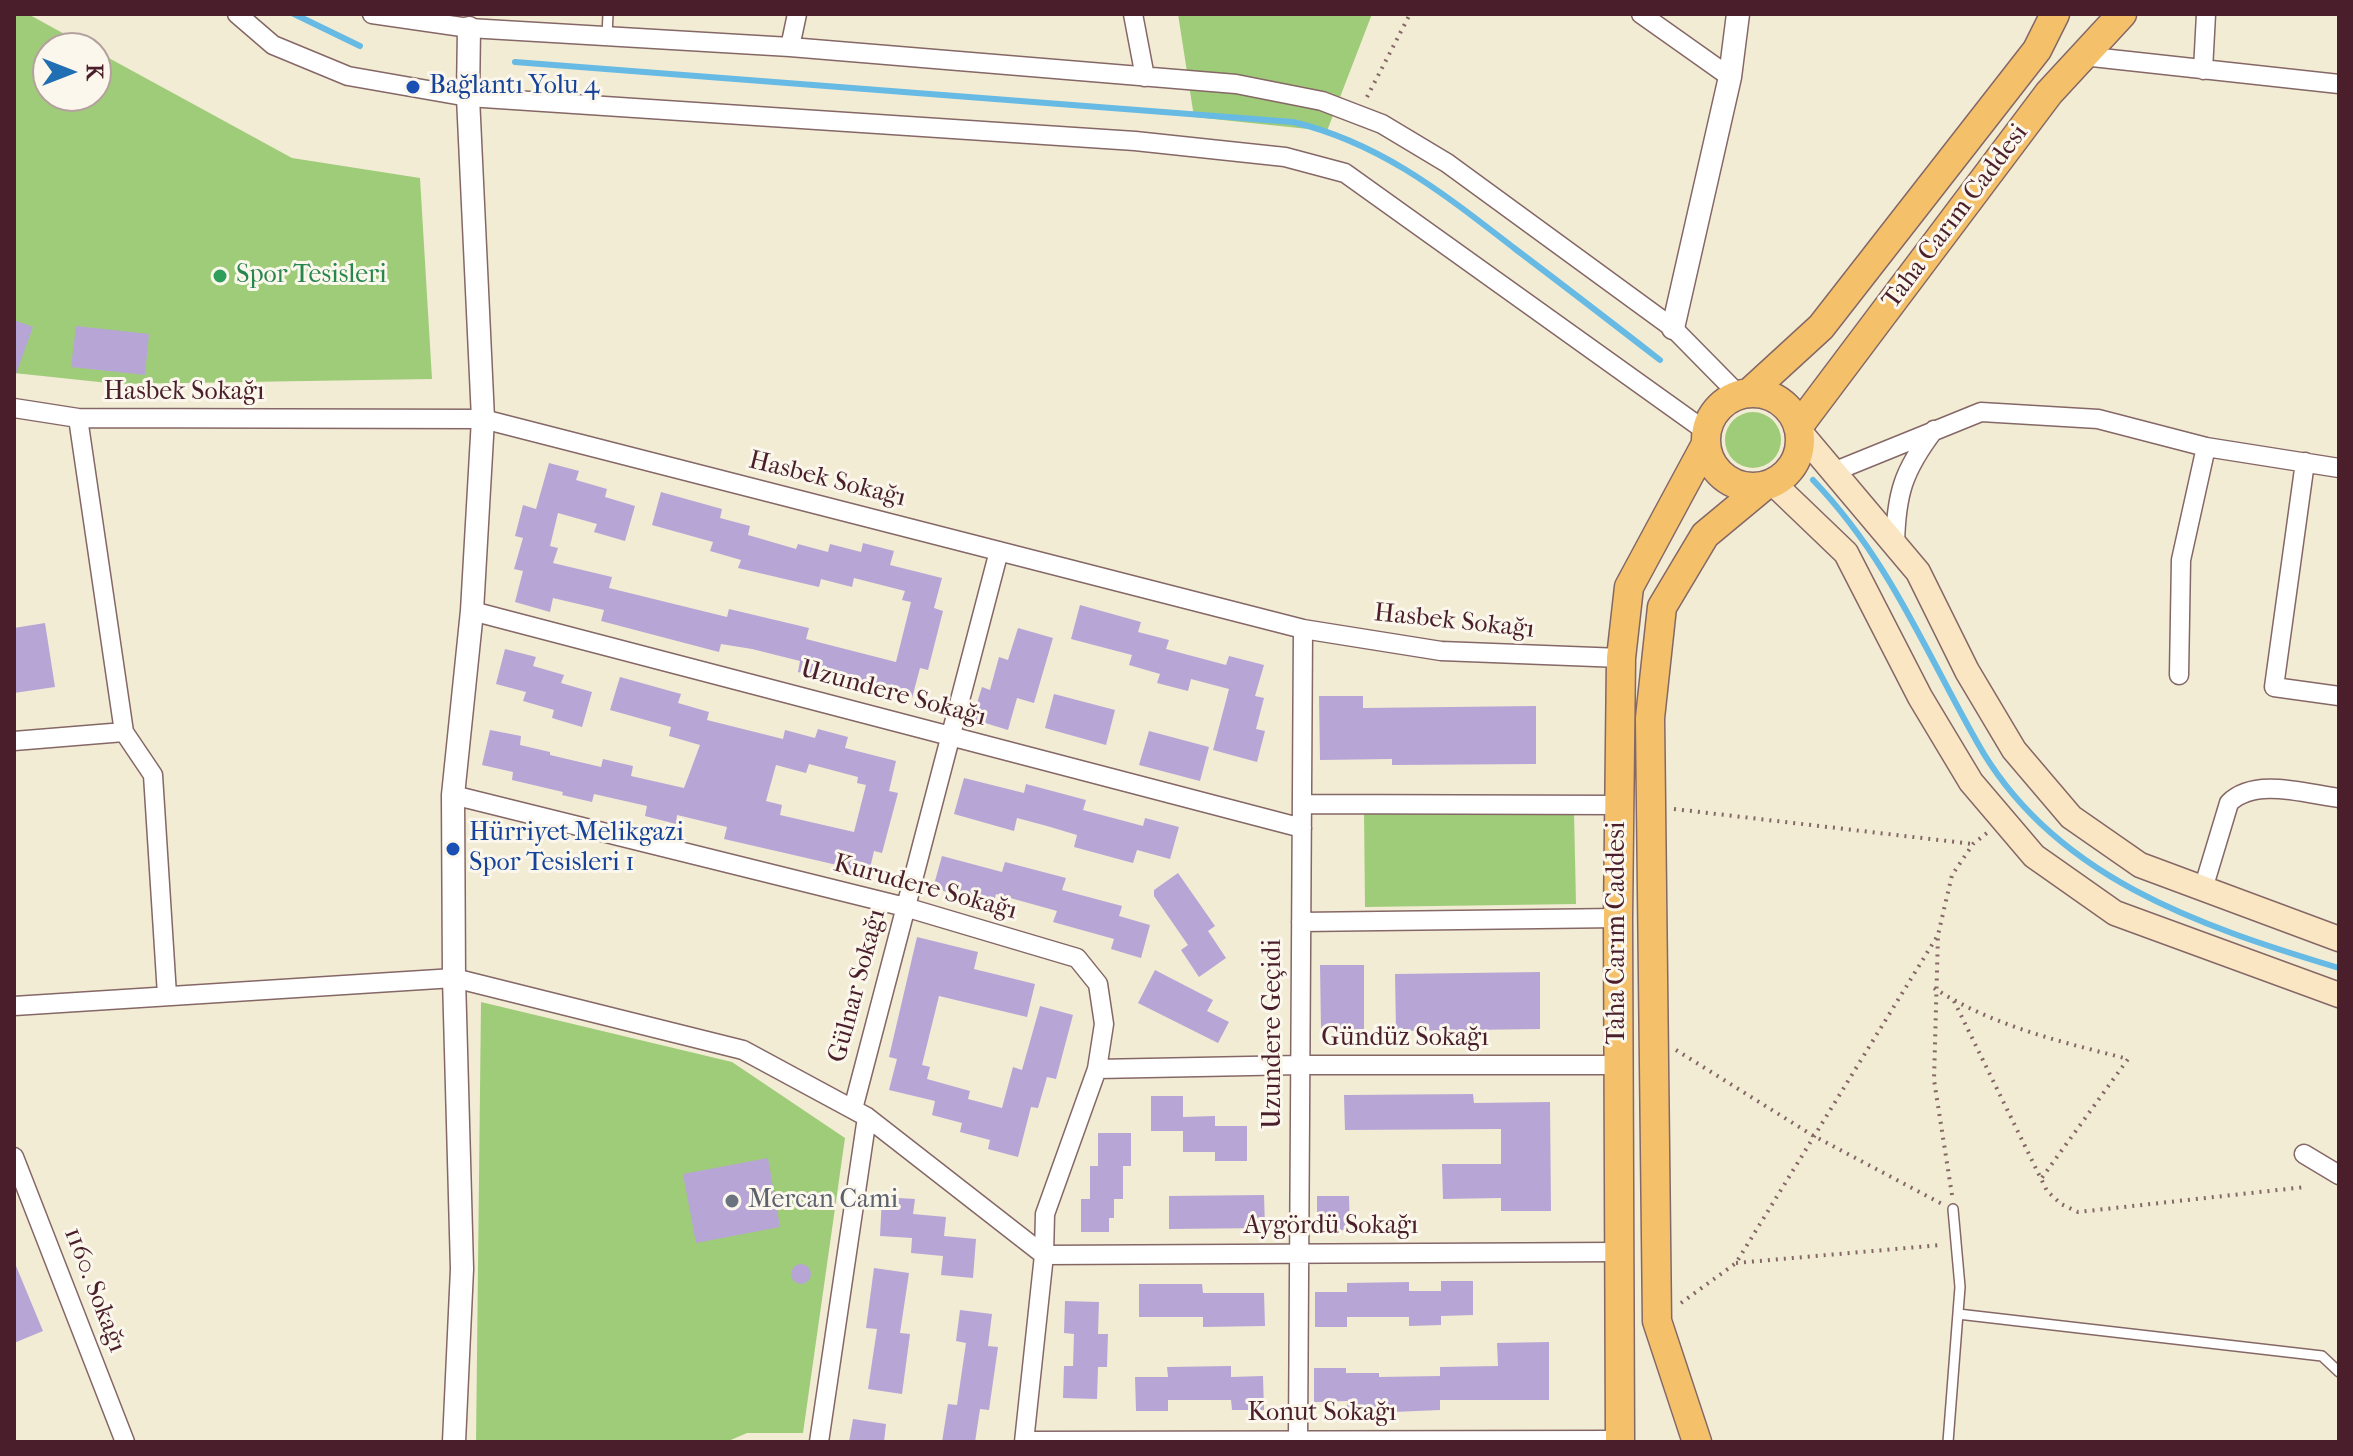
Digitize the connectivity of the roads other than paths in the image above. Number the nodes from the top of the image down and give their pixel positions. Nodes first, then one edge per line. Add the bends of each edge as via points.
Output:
1 (237, 14) edge
2 (372, 14) edge
3 (608, 14) edge
4 (797, 14) edge
5 (1133, 14) edge
6 (1641, 14) edge
7 (1738, 14) edge
8 (2055, 14) edge
9 (2122, 14) edge
10 (2206, 14) edge
11 (464, 21) edge
12 (607, 36) junction
13 (790, 47) junction
14 (2083, 56) junction
15 (2203, 70) junction
16 (1145, 77) junction
17 (1730, 77) junction
18 (2339, 84) edge
19 (468, 97) junction
20 (1673, 328) junction
21 (1744, 394) junction
22 (14, 408) edge
23 (78, 418) junction
24 (483, 419) junction
25 (1935, 428) junction
26 (1799, 430) junction
27 (1706, 438) junction
28 (2206, 447) junction
29 (2305, 462) junction
30 (2339, 468) edge
31 (1833, 472) junction
32 (1768, 484) junction
33 (1895, 545) junction
34 (999, 551) junction
35 (472, 611) junction
36 (1303, 629) junction
37 (1621, 658) junction
38 (2179, 675) dead end
39 (2339, 696) edge
40 (124, 732) junction
41 (950, 736) junction
42 (14, 741) edge
43 (453, 795) junction
44 (2339, 798) edge
45 (1302, 804) junction
46 (1619, 805) junction
47 (1302, 828) junction
48 (2203, 889) junction
49 (905, 907) junction
50 (1618, 918) junction
51 (1301, 922) junction
52 (2339, 939) edge
53 (454, 978) junction
54 (167, 995) junction
55 (2339, 995) edge
56 (14, 1006) edge
57 (1300, 1065) junction
58 (1618, 1065) junction
59 (1097, 1069) junction
60 (860, 1113) junction
61 (2304, 1154) dead end
62 (14, 1157) edge
63 (2339, 1175) edge
64 (1953, 1209) road end
65 (1617, 1252) junction
66 (1299, 1254) junction
67 (1044, 1255) junction
68 (1958, 1314) junction
69 (2339, 1372) edge
70 (1298, 1440) edge
71 (1224, 1441) edge
72 (1254, 1441) edge
73 (1620, 1441) edge
74 (125, 1442) edge
75 (454, 1442) edge
76 (819, 1442) edge
77 (1024, 1442) edge
78 (1697, 1442) edge
79 (1948, 1442) edge

1 - 19 street via 273,45 348,76
2 - 11 street
3 - 12 lane
4 - 13 street
5 - 16 street
6 - 17 street
7 - 17 street
8 - 21 main road, Taha Carım Caddesi via 2037,50 1821,327
9 - 14 main road, Taha Carım Caddesi
10 - 15 street
11 - 12 street
11 - 19 street
12 - 13 street
13 - 16 street
14 - 15 street
14 - 26 main road, Taha Carım Caddesi via 2049,93
15 - 18 street
16 - 20 street via 1264,88 1358,113 1426,148
17 - 20 street
19 - 24 street
19 - 27 street via 1135,141 1285,157 1345,173
20 - 21 street
21 - 26 main road via 1780,401
21 - 27 main road via 1717,409
22 - 23 street, Hasbek Sokağı
23 - 24 street, Hasbek Sokağı
23 - 40 street
24 - 34 street, Hasbek Sokağı
24 - 35 street
25 - 28 street via 1981,412 2098,419
25 - 31 street
25 - 33 street via 1909,462 1895,502
26 - 31 main road
26 - 32 main road via 1795,462
27 - 32 main road via 1719,473 1732,483
27 - 37 main road, Taha Carım Caddesi via 1629,587
28 - 29 street
28 - 38 street via 2181,560
29 - 30 street
29 - 39 street via 2274,687
31 - 33 main road
32 - 55 main road via 1846,553 1920,697 1971,782 2034,856 2115,913
32 - 78 main road, Taha Carım Caddesi via 1705,535 1662,607 1650,718 1657,1321
33 - 48 main road via 1918,572 2014,750 2071,817 2140,865
34 - 36 street, Hasbek Sokağı
34 - 41 street, Gülnar Sokağı
35 - 41 street, Uzundere Sokağı
35 - 43 street
36 - 37 street, Hasbek Sokağı via 1441,651
36 - 45 street, Uzundere Geçidi
37 - 46 main road, Taha Carım Caddesi
40 - 42 street
40 - 54 street via 153,775
41 - 47 street, Uzundere Sokağı
41 - 49 street, Gülnar Sokağı
43 - 49 street, Kurudere Sokağı
43 - 53 street
44 - 48 street via 2256,789 2236,795
45 - 46 street
45 - 47 street, Uzundere Geçidi
46 - 50 main road, Taha Carım Caddesi
47 - 51 street, Uzundere Geçidi
48 - 52 main road
49 - 59 street, Kurudere Sokağı via 1077,958 1102,997
49 - 60 street, Gülnar Sokağı
50 - 51 street
50 - 58 main road, Taha Carım Caddesi
51 - 57 street, Uzundere Geçidi
53 - 54 street
53 - 60 street via 743,1050
53 - 75 street via 462,1269
54 - 56 street
57 - 58 street, Gündüz Sokağı
57 - 59 street, Gündüz Sokağı
57 - 66 street, Uzundere Geçidi
58 - 65 main road, Taha Carım Caddesi
59 - 67 street, Kurudere Sokağı via 1045,1214
60 - 67 street
60 - 76 street, Gülnar Sokağı
61 - 63 street
62 - 74 street, 1160. Sokağı
64 - 68 lane
65 - 66 street, Aygördü Sokağı
65 - 73 main road, Taha Carım Caddesi
66 - 67 street, Aygördü Sokağı
66 - 70 street, Uzundere Geçidi
67 - 77 street, Kurudere Sokağı
68 - 69 lane via 2322,1356
68 - 79 lane
70 - 72 street, Konut Sokağı
70 - 73 street, Konut Sokağı
71 - 72 street, Konut Sokağı
71 - 77 street, Konut Sokağı

